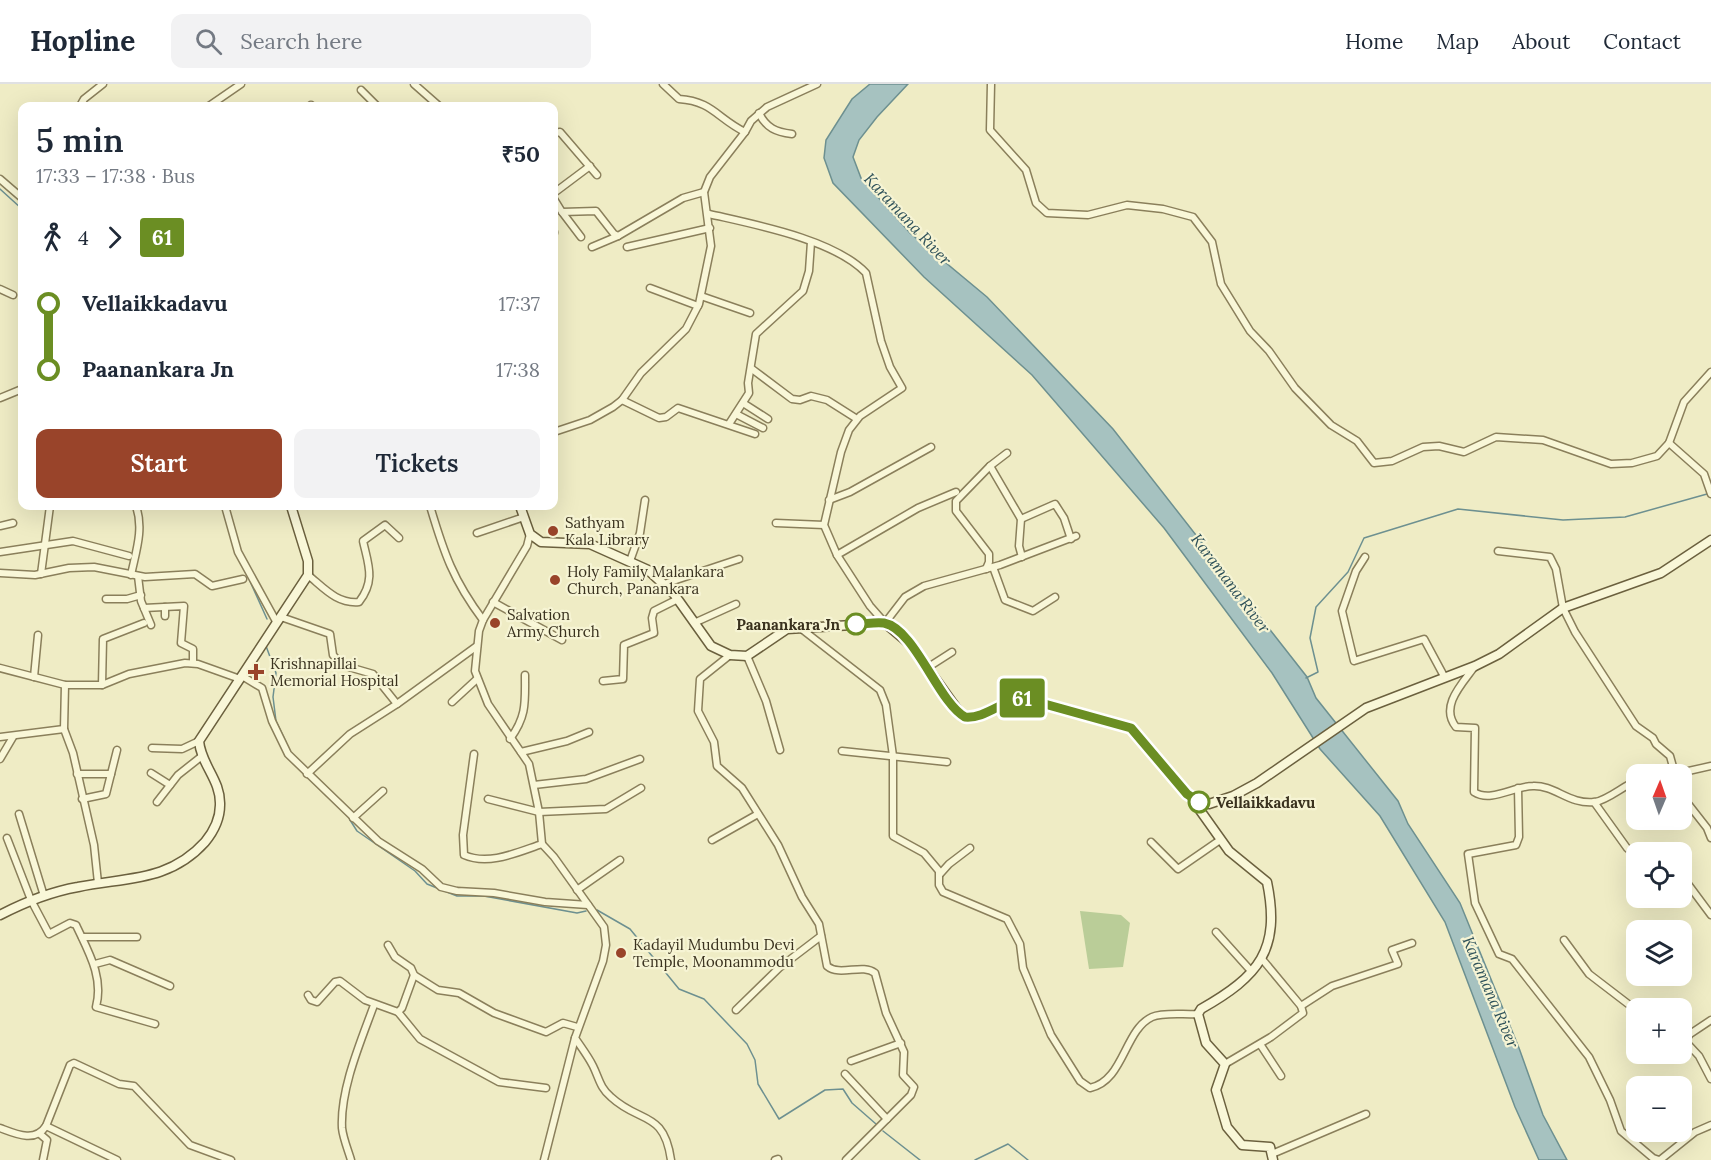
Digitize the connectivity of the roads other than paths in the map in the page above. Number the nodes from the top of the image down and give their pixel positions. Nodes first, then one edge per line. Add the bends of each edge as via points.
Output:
1 (103, 84) edge
2 (241, 84) edge
3 (414, 84) edge
4 (818, 84) edge
5 (991, 84) edge
6 (665, 85) edge
7 (361, 90) dead end
8 (82, 102) edge
9 (215, 102) edge
10 (372, 102) edge
11 (434, 102) edge
12 (759, 113) junction
13 (558, 132) edge
14 (745, 132) junction
15 (792, 134) dead end
16 (590, 166) junction
17 (597, 175) dead end
18 (0, 179) edge
19 (558, 190) edge
20 (704, 192) junction
21 (18, 195) edge
22 (558, 206) edge
23 (562, 212) junction
24 (709, 214) junction
25 (710, 228) junction
26 (618, 236) junction
27 (580, 237) dead end
28 (811, 242) junction
29 (592, 247) dead end
30 (627, 247) dead end
31 (650, 288) dead end
32 (0, 289) edge
33 (13, 295) dead end
34 (701, 296) junction
35 (698, 306) junction
36 (750, 313) dead end
37 (752, 369) dead end
38 (1711, 372) edge
39 (18, 391) edge
40 (0, 398) edge
41 (622, 399) junction
42 (743, 404) junction
43 (736, 414) junction
44 (768, 419) dead end
45 (858, 419) junction
46 (729, 424) junction
47 (763, 428) dead end
48 (558, 431) edge
49 (755, 434) dead end
50 (1669, 443) junction
51 (931, 447) dead end
52 (1007, 453) dead end
53 (990, 466) junction
54 (956, 492) dead end
55 (1711, 494) edge
56 (645, 500) dead end
57 (829, 500) junction
58 (49, 510) edge
59 (138, 510) edge
60 (226, 510) edge
61 (292, 510) edge
62 (431, 510) edge
63 (521, 510) edge
64 (524, 517) junction
65 (1021, 519) junction
66 (13, 523) dead end
67 (776, 523) dead end
68 (825, 525) junction
69 (0, 526) edge
70 (477, 532) dead end
71 (530, 534) junction
72 (399, 538) dead end
73 (1711, 540) edge
74 (43, 545) junction
75 (1498, 551) dead end
76 (0, 552) edge
77 (837, 555) junction
78 (129, 556) dead end
79 (1022, 557) junction
80 (1365, 557) dead end
81 (739, 559) dead end
82 (630, 561) junction
83 (989, 568) junction
84 (0, 573) edge
85 (41, 574) junction
86 (135, 575) junction
87 (308, 575) junction
88 (243, 579) dead end
89 (664, 584) junction
90 (141, 595) junction
91 (1055, 597) dead end
92 (106, 599) dead end
93 (678, 599) junction
94 (493, 602) junction
95 (736, 604) dead end
96 (165, 607) junction
97 (144, 608) junction
98 (1563, 608) junction
99 (165, 616) dead end
100 (279, 620) junction
101 (483, 620) junction
102 (694, 622) junction
103 (885, 623) junction
104 (799, 627) junction
105 (38, 635) dead end
106 (562, 640) dead end
107 (477, 646) junction
108 (952, 652) dead end
109 (730, 655) junction
110 (747, 656) junction
111 (193, 663) junction
112 (1475, 666) junction
113 (0, 668) edge
114 (927, 668) junction
115 (525, 675) dead end
116 (34, 677) junction
117 (241, 678) junction
118 (1445, 678) junction
119 (477, 679) junction
120 (603, 681) dead end
121 (65, 685) junction
122 (102, 685) junction
123 (452, 702) dead end
124 (397, 704) junction
125 (64, 729) junction
126 (590, 732) dead end
127 (0, 737) edge
128 (13, 737) junction
129 (510, 739) junction
130 (199, 741) junction
131 (152, 748) dead end
132 (117, 750) dead end
133 (780, 750) dead end
134 (842, 751) dead end
135 (521, 752) junction
136 (474, 754) dead end
137 (202, 756) junction
138 (893, 756) junction
139 (0, 759) edge
140 (640, 759) dead end
141 (947, 762) dead end
142 (1672, 764) edge
143 (1711, 766) edge
144 (1692, 769) edge
145 (151, 773) dead end
146 (77, 774) junction
147 (111, 774) junction
148 (307, 774) junction
149 (170, 785) junction
150 (534, 785) junction
151 (1626, 786) edge
152 (641, 788) dead end
153 (1518, 788) junction
154 (383, 791) dead end
155 (1187, 794) junction
156 (82, 799) junction
157 (488, 800) dead end
158 (157, 801) dead end
159 (1594, 802) junction
160 (1692, 809) edge
161 (539, 812) junction
162 (19, 814) dead end
163 (758, 814) junction
164 (353, 818) junction
165 (7, 837) dead end
166 (1711, 838) edge
167 (712, 840) dead end
168 (1220, 840) junction
169 (1151, 842) dead end
170 (542, 844) junction
171 (1626, 847) edge
172 (970, 848) dead end
173 (620, 860) dead end
174 (940, 874) junction
175 (98, 883) junction
176 (1692, 889) edge
177 (577, 890) junction
178 (44, 896) junction
179 (31, 900) junction
180 (588, 905) junction
181 (0, 915) edge
182 (1711, 915) edge
183 (1216, 932) dead end
184 (820, 936) junction
185 (82, 937) junction
186 (136, 937) dead end
187 (1564, 940) dead end
188 (1412, 943) dead end
189 (388, 945) dead end
190 (1262, 959) junction
191 (94, 964) junction
192 (1251, 971) junction
193 (414, 975) junction
194 (170, 986) dead end
195 (308, 995) dead end
196 (1626, 1002) edge
197 (374, 1005) junction
198 (1301, 1006) junction
199 (736, 1010) dead end
200 (398, 1012) junction
201 (1198, 1014) junction
202 (1711, 1020) edge
203 (155, 1024) dead end
204 (578, 1027) junction
205 (1692, 1032) edge
206 (575, 1038) junction
207 (901, 1043) junction
208 (1260, 1044) junction
209 (1692, 1049) edge
210 (851, 1061) dead end
211 (1225, 1064) junction
212 (845, 1074) dead end
213 (1281, 1076) dead end
214 (1711, 1079) edge
215 (546, 1088) dead end
216 (1366, 1114) dead end
217 (887, 1119) junction
218 (1711, 1125) edge
219 (46, 1126) junction
220 (0, 1128) edge
221 (40, 1134) junction
222 (1273, 1157) edge
223 (43, 1160) edge
224 (117, 1160) edge
225 (231, 1160) edge
226 (351, 1160) edge
227 (544, 1160) edge
228 (671, 1160) edge
229 (846, 1160) edge
230 (1660, 1160) edge

1 - 8 street
2 - 9 street
3 - 11 street
4 - 12 street
5 - 50 street via 990,130 1026,170 1036,203 1047,213 1088,215 1126,205 1163,209 1193,218 1212,242 1221,284 1250,331 1295,388 1331,426 1357,441 1374,463 1392,461 1424,447 1464,452 1496,437 1543,440 1611,464 1657,456
6 - 14 street via 680,99 698,100
7 - 10 street
12 - 14 street
12 - 15 street via 766,126
13 - 16 street
14 - 20 street via 710,177
16 - 17 street
16 - 19 street
18 - 21 street
20 - 24 street
20 - 26 street via 683,198
22 - 23 street
23 - 26 street via 597,211
23 - 27 street
24 - 25 street
24 - 28 street
25 - 30 street
25 - 34 street via 711,246
26 - 29 street
28 - 42 street via 809,271 802,291 756,334 749,393
28 - 45 street via 866,273 881,340 902,388
31 - 35 street
32 - 33 street
34 - 35 street
34 - 36 street
35 - 41 street via 675,342 640,373
37 - 45 street via 788,398 796,401 812,396 827,400
38 - 50 street via 1684,402
39 - 40 street
41 - 46 street via 659,418 678,408
41 - 48 street via 590,420
42 - 43 street
42 - 44 street
43 - 46 street
43 - 47 street
45 - 57 street via 841,452
46 - 49 street
50 - 55 street via 1704,474
51 - 57 street
52 - 53 street
53 - 65 street
53 - 83 street via 956,501 956,511 989,554
54 - 77 street via 918,508
56 - 82 street via 640,533
57 - 68 street
58 - 74 street
59 - 86 street via 141,519
60 - 100 street via 238,552
61 - 87 main road via 308,561
62 - 101 street via 445,559 461,591
63 - 64 main road
64 - 70 street
64 - 71 main road
65 - 79 street via 1018,546
65 - 79 street via 1055,504 1074,538
66 - 69 street
67 - 68 street
68 - 77 street
71 - 82 main road via 541,542 590,544
71 - 94 street via 527,546
72 - 87 street via 385,525 363,541 371,573 359,602 333,597
73 - 98 main road via 1661,573
74 - 76 street
74 - 78 street via 73,541
74 - 85 street
75 - 98 street via 1550,557
77 - 103 street
79 - 83 street
80 - 118 street via 1342,611 1354,661 1424,639
81 - 89 street
82 - 89 main road
83 - 91 street via 1005,600 1033,611
83 - 103 street via 924,586 905,597
84 - 85 street
85 - 86 street via 80,567
86 - 88 street via 195,574 212,586
86 - 90 street
87 - 100 main road
89 - 93 main road
90 - 92 street
90 - 97 street
93 - 102 main road
93 - 120 street via 654,611 654,633 624,645 623,679
94 - 101 street
94 - 106 street
95 - 102 street
96 - 97 street
96 - 99 street
96 - 111 street via 184,606 181,643 193,649
97 - 122 street via 147,624 103,639
98 - 112 main road via 1499,654
98 - 142 street via 1635,726 1653,738 1670,756
100 - 117 main road
100 - 124 street via 330,634 333,655 342,665 373,674
101 - 107 street
102 - 109 main road via 711,646
103 - 104 main road
103 - 114 main road via 906,640
104 - 110 main road via 786,629
104 - 138 street via 880,690
105 - 116 street
107 - 119 street
107 - 124 street
108 - 114 street
109 - 110 main road
109 - 163 street via 700,679 698,711 714,742 718,769 742,788
110 - 133 street via 766,701
111 - 117 street
111 - 122 street via 139,671
112 - 118 main road
112 - 153 street via 1449,708 1456,727 1475,728 1472,788 1485,796
113 - 116 street
114 - 155 main road via 965,717 975,717 1011,699 1023,698 1131,728
115 - 129 street via 525,709 521,724
116 - 121 street
117 - 130 main road
117 - 148 street via 262,688 278,738
118 - 155 main road via 1366,708 1257,783 1216,803 1196,801
119 - 123 street
119 - 129 street
121 - 122 street
121 - 125 street
124 - 148 street via 350,734
125 - 128 street
125 - 146 street
126 - 135 street
127 - 128 street
128 - 139 street
129 - 135 street
130 - 131 street via 182,749
130 - 137 main road
132 - 147 street
134 - 138 street
135 - 150 street via 529,764
136 - 170 street via 464,855 476,860
137 - 149 street
137 - 175 main road via 215,777 221,802 216,828 207,839 176,867
138 - 141 street
138 - 174 street via 891,833 924,852
140 - 150 street via 586,779
143 - 144 street
145 - 149 street
146 - 147 street
146 - 156 street
147 - 156 street via 106,794
148 - 164 street
149 - 158 street
150 - 161 street
151 - 159 street
152 - 161 street via 606,809
153 - 159 street via 1544,787 1573,801
153 - 230 street via 1516,845 1468,854 1476,903 1499,954 1512,959 1589,1057 1621,1131
154 - 164 street
155 - 168 main road
156 - 175 street via 94,845
157 - 161 street
159 - 171 street
160 - 166 street
161 - 170 street
162 - 178 street
163 - 167 street
163 - 184 street via 819,924
164 - 180 street via 441,887
165 - 179 street
168 - 169 street via 1178,869
168 - 190 main road via 1267,882 1270,932
170 - 177 street
172 - 174 street
173 - 177 street
174 - 201 street via 943,892 1008,919 1051,1035 1087,1087 1101,1084 1108,1076 1128,1049 1138,1025 1155,1015
175 - 178 main road
176 - 182 street
177 - 180 street
178 - 179 main road
179 - 181 main road
179 - 185 street via 49,934 74,923
180 - 204 street via 604,927 606,945
183 - 192 street
184 - 199 street via 779,968
184 - 207 street via 829,968 875,973 886,1013
185 - 186 street
185 - 191 street
187 - 196 street via 1589,974
188 - 198 street via 1392,950 1398,964 1332,986
189 - 193 street
190 - 192 main road
190 - 198 street
191 - 194 street via 110,960
191 - 203 street via 96,1007
192 - 201 main road
193 - 200 street
193 - 204 street via 440,992 459,993 494,1013 546,1032 563,1023
195 - 197 street via 317,1002 340,981
197 - 200 street
197 - 226 street via 353,1062 344,1110 342,1129
198 - 208 street via 1303,1013
200 - 215 street via 420,1039 499,1082
201 - 211 main road via 1206,1043
202 - 205 street
204 - 206 street
206 - 227 street
206 - 228 street via 598,1082 611,1097 660,1126
207 - 210 street
207 - 217 street via 903,1075 914,1089
208 - 211 street
208 - 213 street
209 - 214 street
211 - 222 main road via 1216,1090 1227,1127 1242,1145 1269,1147
212 - 217 street
216 - 222 street
217 - 229 street
218 - 230 street via 1695,1132
219 - 221 street
219 - 224 street
219 - 225 street via 70,1065 80,1064 119,1084 134,1086 190,1145
220 - 221 street via 32,1137
221 - 223 street via 47,1140

